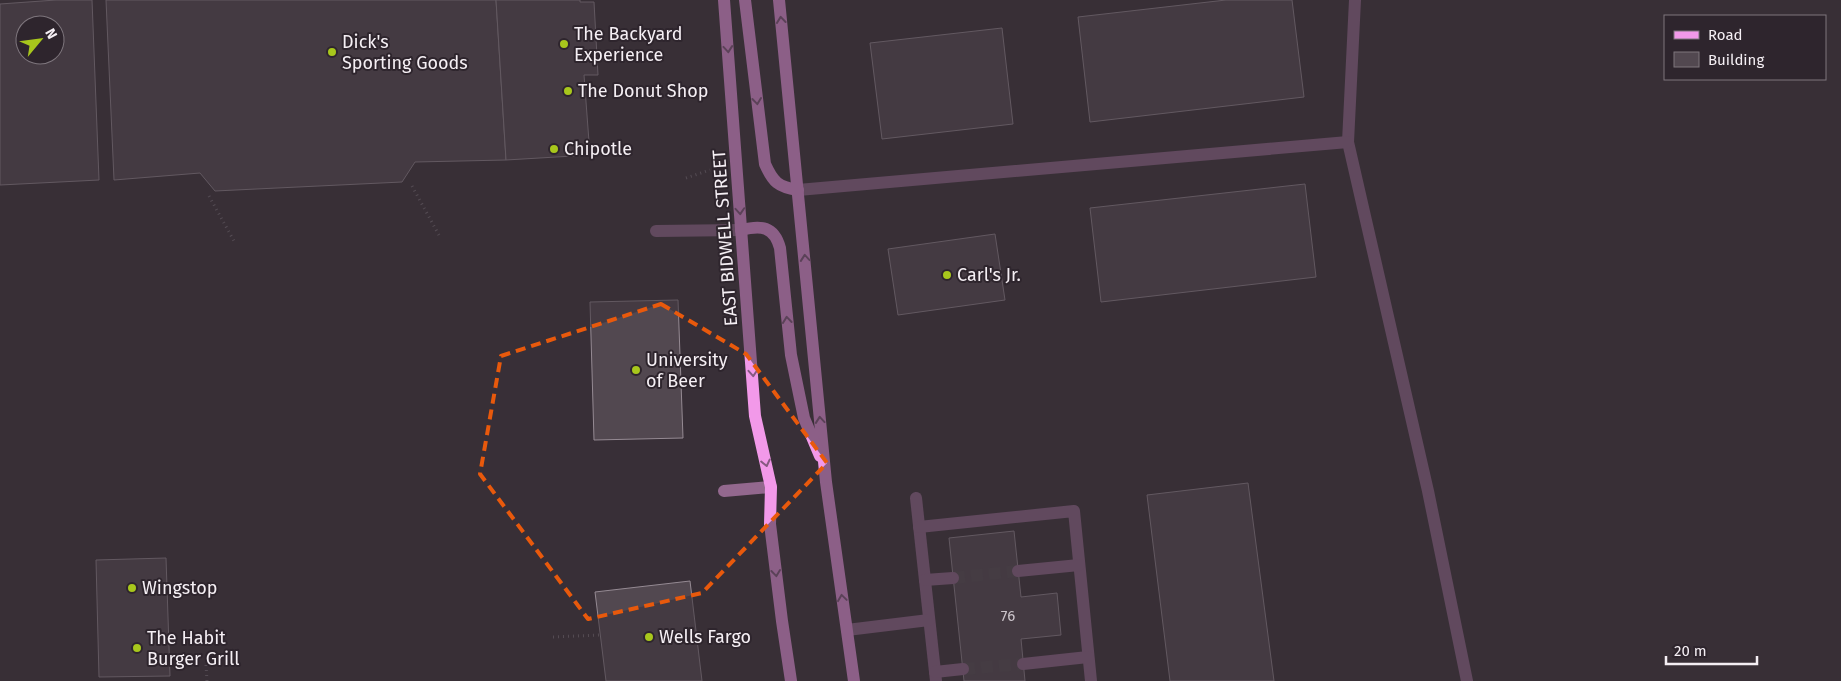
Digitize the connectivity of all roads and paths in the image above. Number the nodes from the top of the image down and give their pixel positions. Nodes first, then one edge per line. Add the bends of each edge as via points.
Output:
1 (724, 0) edge
2 (745, 0) edge
3 (779, 0) edge
4 (1355, 0) edge
5 (1348, 142) junction
6 (710, 170) dead end
7 (686, 178) dead end
8 (412, 186) dead end
9 (798, 190) junction
10 (209, 196) dead end
11 (741, 230) junction
12 (656, 231) dead end
13 (440, 237) dead end
14 (234, 241) dead end
15 (825, 468) junction
16 (772, 488) junction
17 (724, 491) dead end
18 (916, 498) dead end
19 (919, 527) junction
20 (1079, 565) junction
21 (1018, 571) tunnel mouth
22 (953, 578) tunnel mouth
23 (925, 580) junction
24 (929, 620) junction
25 (847, 630) junction
26 (599, 635) dead end
27 (553, 637) dead end
28 (1088, 657) junction
29 (1023, 664) tunnel mouth
30 (206, 665) dead end
31 (963, 669) tunnel mouth
32 (936, 676) edge
33 (207, 681) edge
34 (791, 681) edge
35 (854, 681) edge
36 (1091, 681) edge
37 (1468, 681) edge

1 -> 11 main road, EAST BIDWELL STREET
2 -> 9 main road via 765,164 777,184
9 -> 3 main road
4 - 5 lane
5 - 9 lane
5 - 37 lane
6 - 7 path
8 - 13 path
15 -> 9 main road
10 - 14 path
11 - 12 lane
15 -> 11 main road via 804,418 791,355 777,238 762,227
11 -> 16 main road, EAST BIDWELL STREET via 755,416
25 -> 15 main road
16 - 17 lane
16 -> 34 main road, EAST BIDWELL STREET via 770,524
18 - 19 lane
19 - 20 lane via 1074,511
19 - 23 lane
20 - 21 lane
20 - 28 lane
22 - 23 lane
23 - 24 lane
24 - 25 lane
24 - 32 lane
25 - 35 main road
26 - 27 path
28 - 29 lane
28 - 36 lane
30 - 33 path
31 - 32 lane

